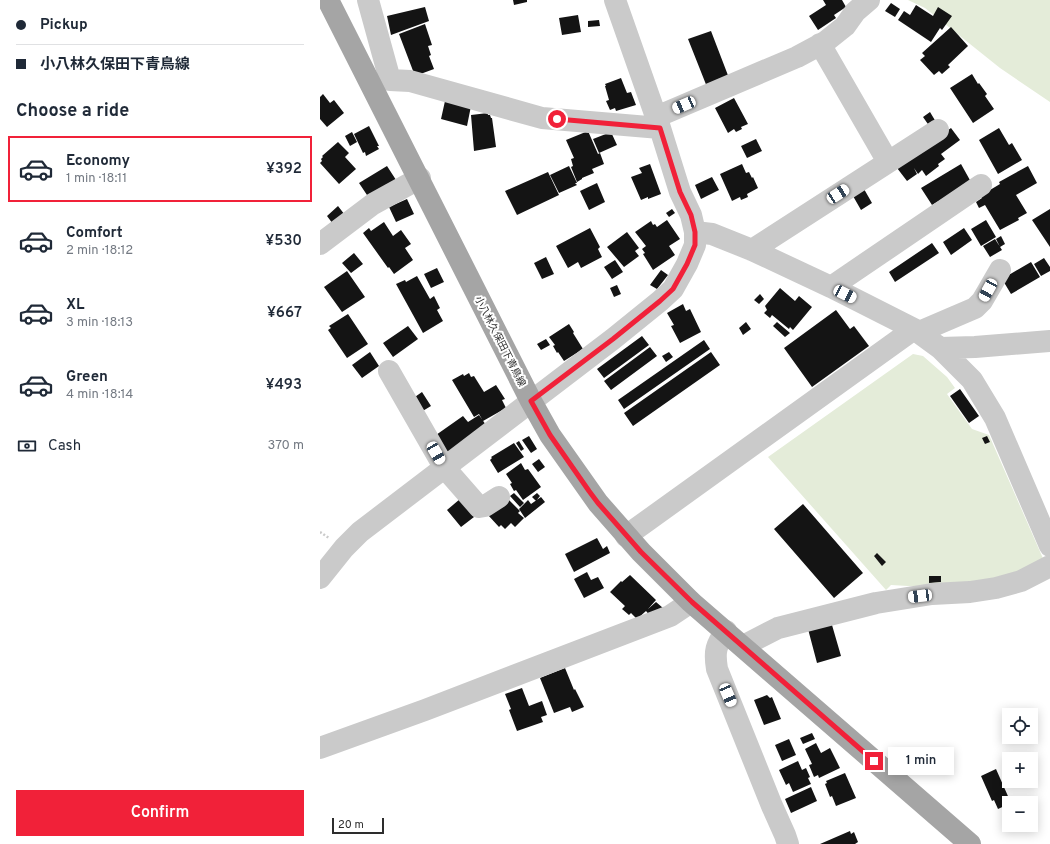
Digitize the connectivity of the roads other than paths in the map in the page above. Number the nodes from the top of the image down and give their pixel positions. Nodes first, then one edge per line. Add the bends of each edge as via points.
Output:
1 (328, 0) edge
2 (368, 0) edge
3 (615, 0) edge
4 (869, 0) edge
5 (820, 44) junction
6 (381, 83) junction
7 (658, 122) junction
8 (938, 130) dead end
9 (888, 162) junction
10 (420, 178) junction
11 (981, 185) dead end
12 (695, 232) junction
13 (320, 244) edge
14 (752, 250) junction
15 (1000, 270) dead end
16 (831, 287) junction
17 (916, 330) junction
18 (1050, 341) edge
19 (940, 348) junction
20 (389, 371) dead end
21 (531, 401) junction
22 (444, 467) junction
23 (500, 497) dead end
24 (1043, 508) edge
25 (626, 536) junction
26 (1050, 546) edge
27 (1050, 566) edge
28 (320, 578) edge
29 (692, 602) junction
30 (726, 631) junction
31 (743, 646) junction
32 (320, 748) edge
33 (788, 844) edge
34 (970, 844) edge

1 - 6 main road, 小八林久保田下青鳥線
2 - 6 street
3 - 7 street
4 - 5 street via 855,12 845,26
5 - 7 street
5 - 9 street
6 - 7 street via 410,81 542,118
6 - 10 main road, 小八林久保田下青鳥線
7 - 12 street
8 - 9 street
9 - 14 street
10 - 13 street via 373,204
10 - 21 main road, 小八林久保田下青鳥線
11 - 16 street
12 - 14 street via 712,234
12 - 21 street via 695,245 673,289 613,339
14 - 16 street
15 - 17 street via 982,301 975,308
16 - 17 street
17 - 19 street
17 - 25 street
18 - 19 street
19 - 24 street via 972,380
20 - 22 street
21 - 22 street
21 - 25 main road, 小八林久保田下青鳥線 via 572,467
22 - 23 street via 479,507
22 - 28 street via 360,532
24 - 26 street
25 - 29 main road, 小八林久保田下青鳥線
27 - 31 street via 1021,581 996,588 876,603 778,628
29 - 30 main road, 小八林久保田下青鳥線
29 - 32 street via 670,616
30 - 31 main road, 小八林久保田下青鳥線
30 - 33 street via 717,644 715,656 718,669
31 - 34 main road, 小八林久保田下青鳥線

